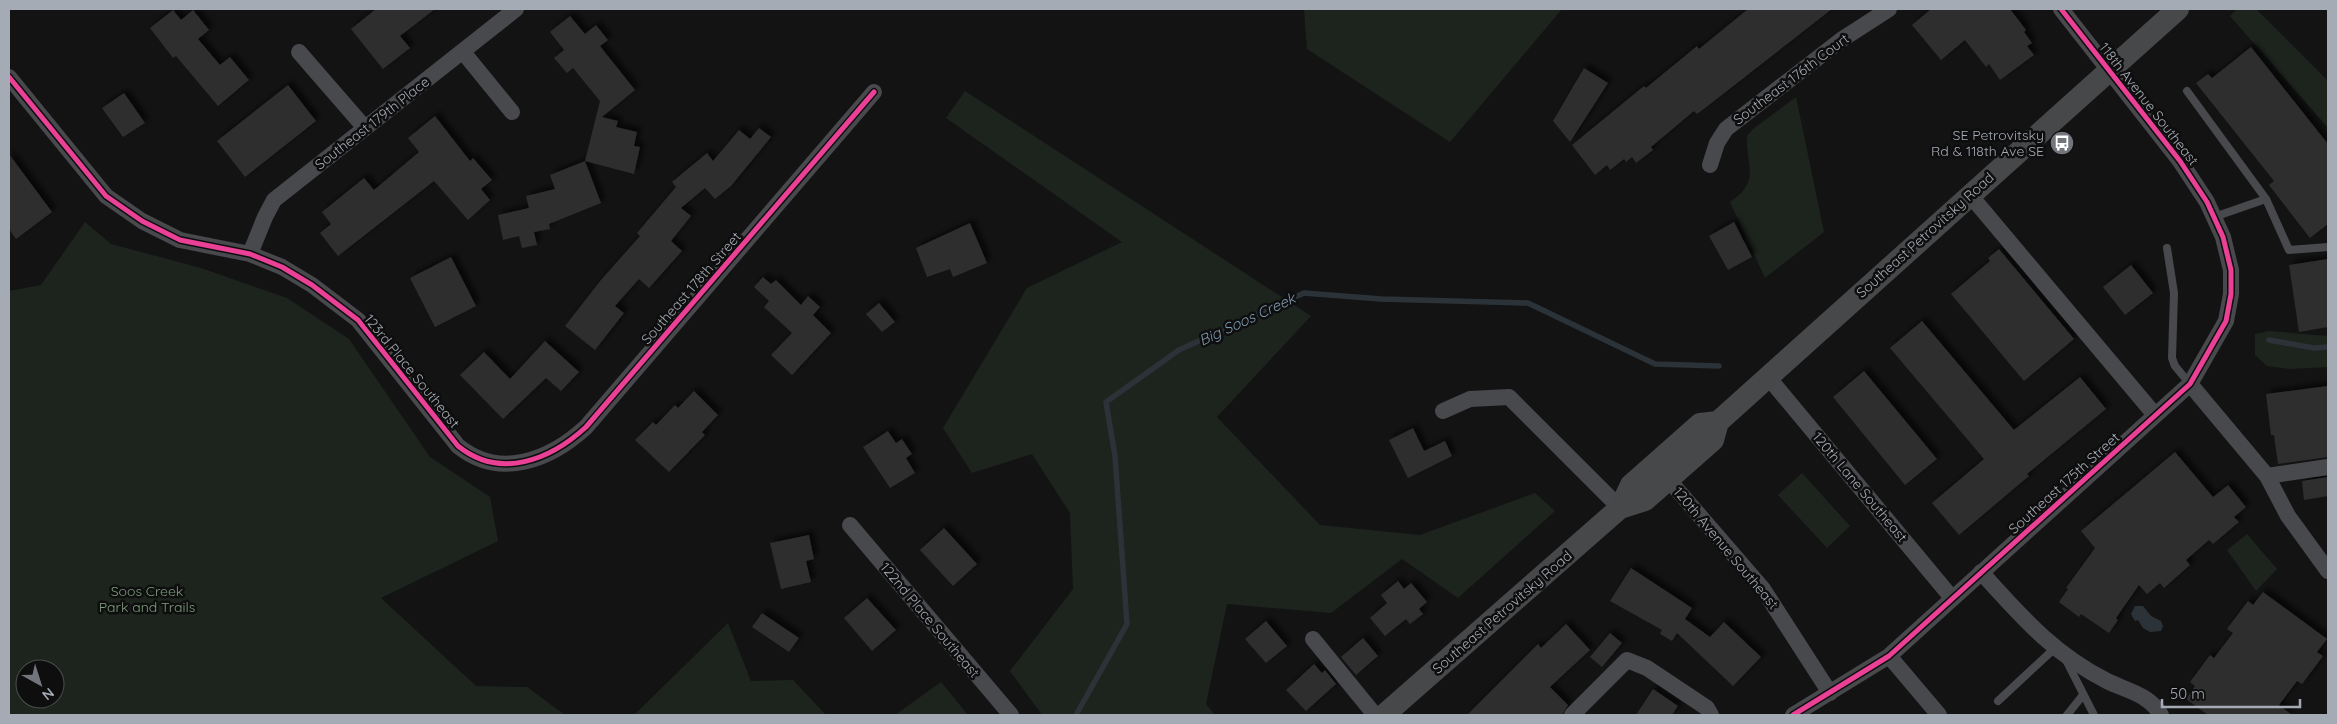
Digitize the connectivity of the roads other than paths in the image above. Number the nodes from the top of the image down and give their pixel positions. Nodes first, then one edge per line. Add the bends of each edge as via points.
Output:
1 (516, 9) edge
2 (1889, 9) edge
3 (2061, 9) edge
4 (2178, 9) edge
5 (299, 52) dead end
6 (463, 52) junction
7 (2108, 70) junction
8 (9, 76) edge
9 (874, 92) dead end
10 (2187, 92) dead end
11 (512, 112) dead end
12 (365, 128) junction
13 (1710, 165) dead end
14 (1970, 195) junction
15 (2266, 199) junction
16 (2214, 217) junction
17 (2328, 247) edge
18 (2167, 248) dead end
19 (250, 254) junction
20 (1768, 377) junction
21 (2190, 384) junction
22 (1443, 411) dead end
23 (2155, 415) junction
24 (1718, 422) junction
25 (502, 464) joint
26 (2328, 467) edge
27 (2267, 476) junction
28 (1668, 479) junction
29 (1620, 508) junction
30 (850, 525) dead end
31 (2328, 571) edge
32 (1981, 572) junction
33 (1952, 598) junction
34 (1313, 639) dead end
35 (2060, 652) junction
36 (1889, 656) junction
37 (1830, 693) junction
38 (2084, 694) junction
39 (1998, 701) dead end
40 (1011, 715) edge
41 (1375, 715) edge
42 (1384, 715) edge
43 (1572, 715) edge
44 (1711, 715) edge
45 (1793, 715) edge
46 (1938, 715) edge
47 (2067, 715) edge
48 (2094, 715) edge
49 (2161, 715) edge

1 - 6 street, Southeast 179th Place
2 - 13 street, Southeast 176th Court via 1841,40 1726,129 1717,143
3 - 7 street, 118th Avenue Southeast
4 - 7 main road, Southeast Petrovitsky Road
5 - 12 street
6 - 11 street
6 - 12 street, Southeast 179th Place
7 - 14 main road, Southeast Petrovitsky Road
7 - 16 street, 118th Avenue Southeast via 2180,161
8 - 19 street, 123rd Place Southeast via 106,196 142,221 180,240
9 - 25 street, Southeast 178th Street via 586,427 569,443 550,454
10 - 15 lane
12 - 19 street, Southeast 179th Place via 274,200
14 - 20 main road, Southeast Petrovitsky Road
14 - 23 street
15 - 16 lane
15 - 17 lane via 2289,250
16 - 21 street, 118th Avenue Southeast via 2231,270 2231,294 2226,321
18 - 21 lane via 2174,293 2172,358
19 - 25 street, 123rd Place Southeast via 282,267 312,285 358,320 458,446 472,458
20 - 24 main road, Southeast Petrovitsky Road
20 - 33 street, 120th Lane Southeast
21 - 23 street, Southeast 175th Street
21 - 27 street
22 - 29 street via 1470,398 1510,398
23 - 32 street, Southeast 175th Street
24 - 28 main road, Southeast Petrovitsky Road via 1714,440
24 - 29 main road, Southeast Petrovitsky Road via 1700,424 1631,485
26 - 27 street
27 - 31 street via 2288,516
28 - 29 main road, Southeast Petrovitsky Road via 1645,500
28 - 37 street, 120th Avenue Southeast via 1763,589
29 - 42 main road, Southeast Petrovitsky Road
30 - 40 street, 122nd Place Southeast
32 - 33 street, Southeast 175th Street
32 - 35 street via 2039,636
33 - 36 street, Southeast 175th Street
34 - 41 street
35 - 38 lane
35 - 39 lane
35 - 49 street via 2108,682 2140,694
36 - 37 street
36 - 46 street
37 - 45 street
38 - 47 lane
38 - 48 lane
43 - 44 street via 1627,660 1646,668 1707,708

